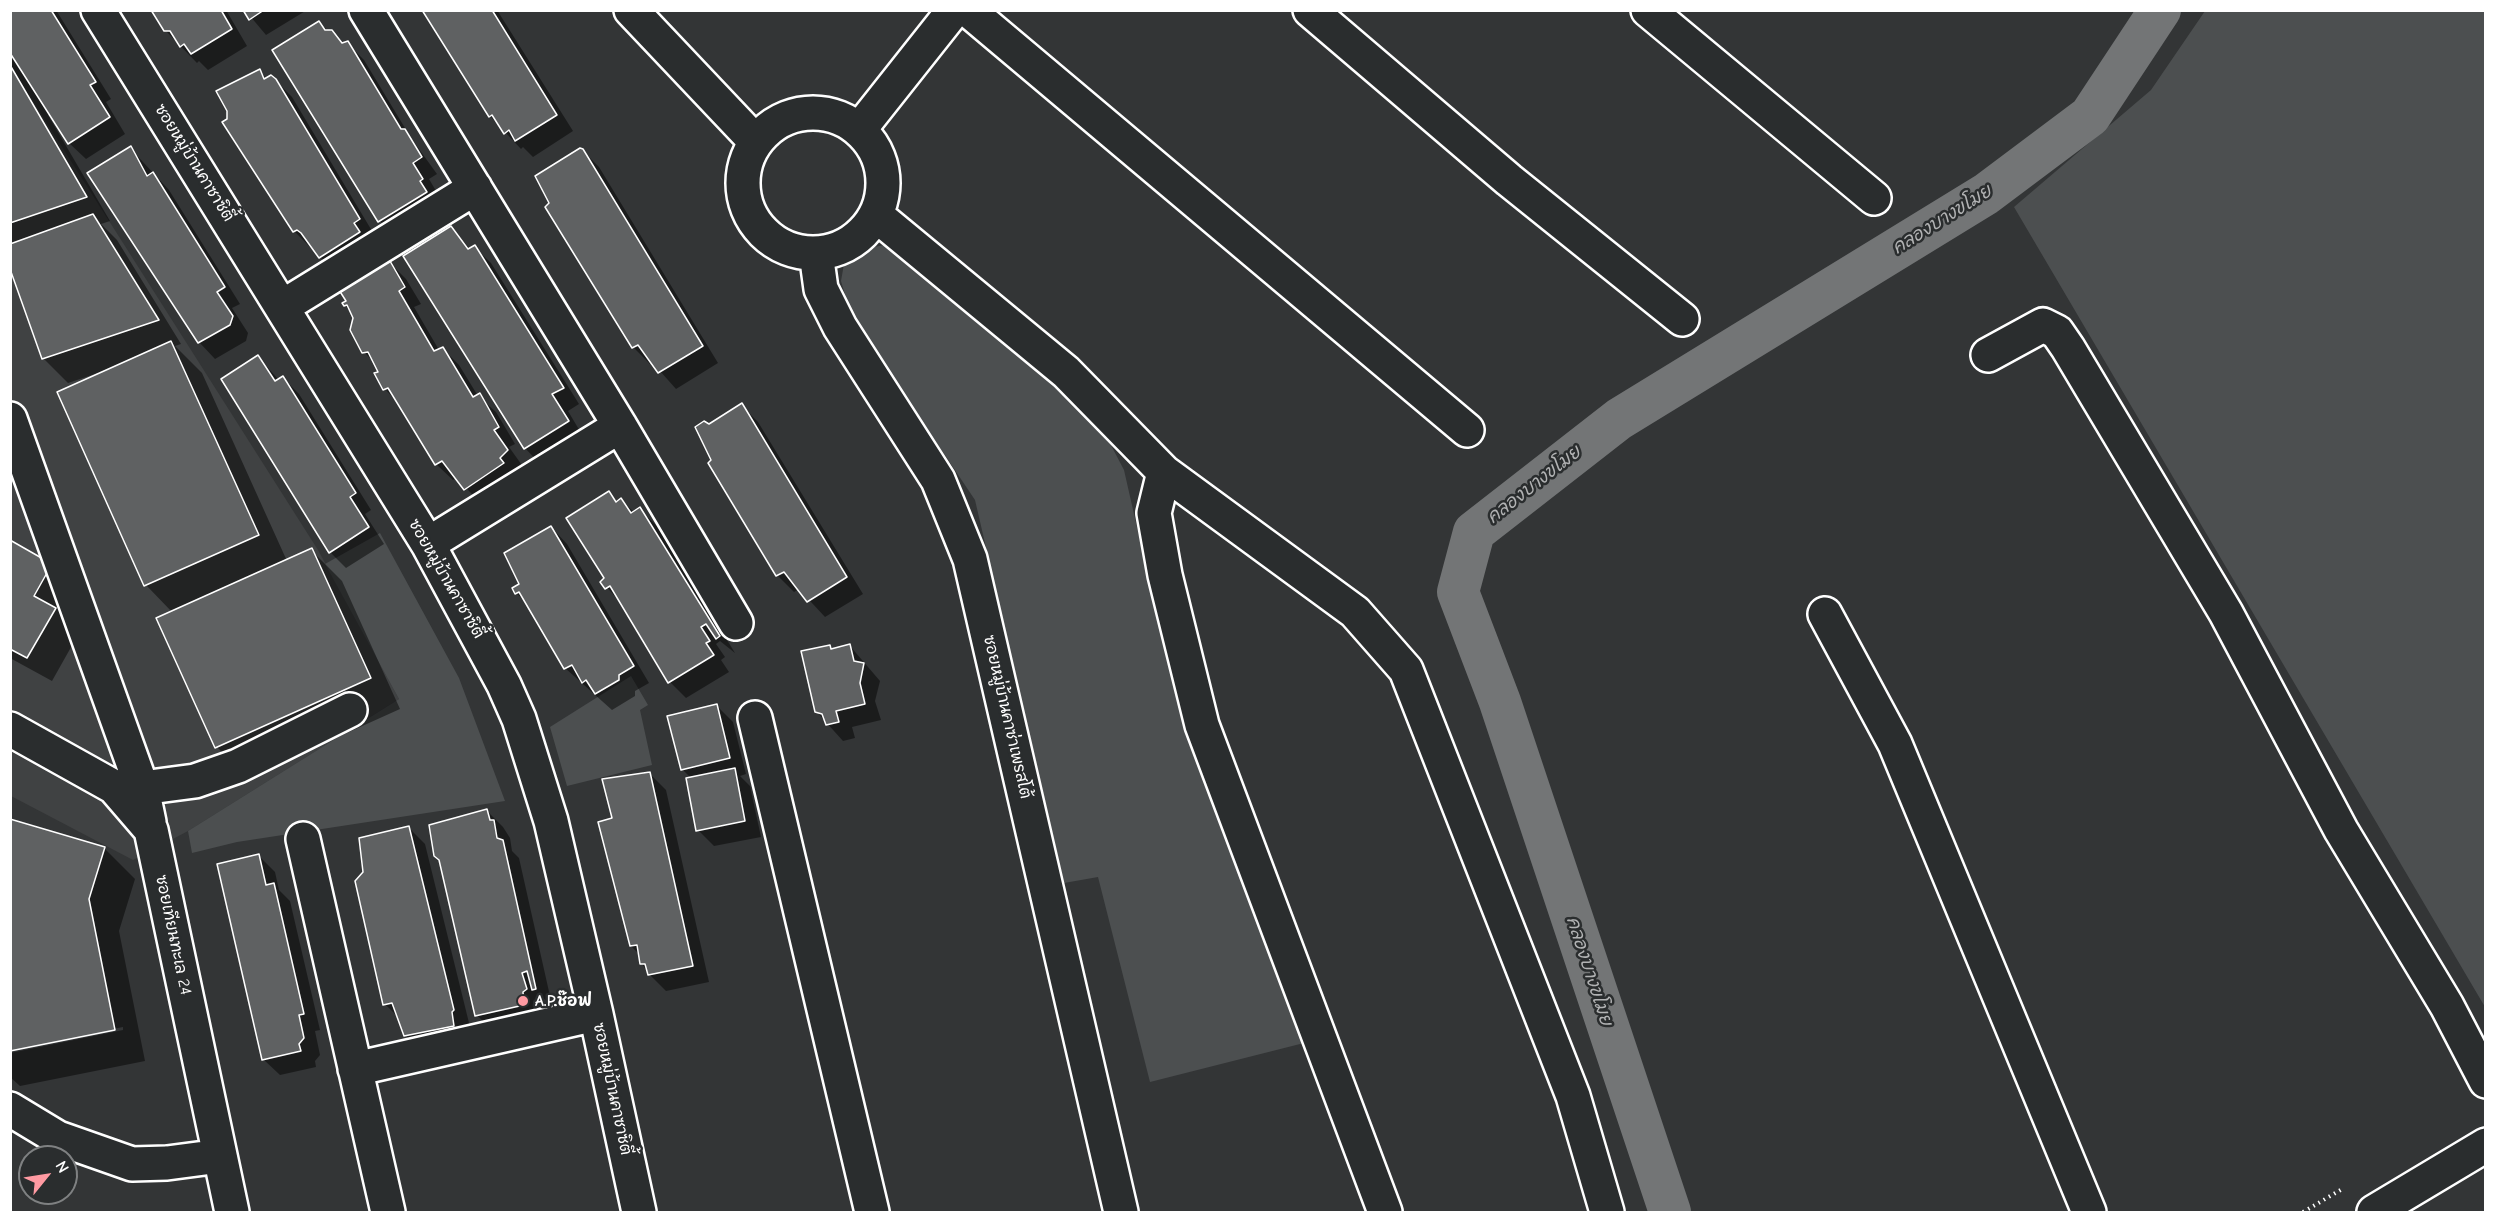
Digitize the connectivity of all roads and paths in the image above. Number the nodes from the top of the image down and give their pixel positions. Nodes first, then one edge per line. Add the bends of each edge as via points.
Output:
1 (98, 10) edge
2 (366, 10) edge
3 (632, 10) edge
4 (954, 10) edge
5 (968, 10) edge
6 (1310, 10) edge
7 (1648, 10) edge
8 (859, 130) junction
9 (755, 141) junction
10 (475, 189) junction
11 (1874, 198) dead end
12 (876, 215) junction
13 (816, 253) junction
14 (282, 307) junction
15 (1682, 319) dead end
16 (1988, 355) dead end
17 (10, 419) edge
18 (620, 426) junction
19 (1467, 430) dead end
20 (1164, 472) junction
21 (428, 544) junction
22 (1825, 614) dead end
23 (736, 623) dead end
24 (350, 710) dead end
25 (755, 718) dead end
26 (10, 729) edge
27 (142, 788) junction
28 (151, 830) junction
29 (303, 839) dead end
30 (596, 1014) junction
31 (355, 1069) junction
32 (2486, 1081) edge
33 (10, 1109) edge
34 (2486, 1145) edge
35 (220, 1156) junction
36 (1599, 1211) edge
37 (232, 1212) edge
38 (388, 1212) edge
39 (639, 1212) edge
40 (872, 1212) edge
41 (1121, 1212) edge
42 (1385, 1212) edge
43 (2089, 1212) edge
44 (2374, 1212) edge

1 - 14 street, ซอยหมู่บ้านคาซาซิตี้
2 - 10 street
3 - 9 street
4 - 8 street
5 - 19 street
6 - 15 street via 1509,180
7 - 11 street
8 - 9 street via 839,117 816,112 793,114 772,124
8 - 12 street via 874,147 882,170 882,193
9 - 13 street via 745,161 742,184 746,207 758,228 775,243 797,252
10 - 14 street
10 - 18 street
12 - 13 street via 862,234 843,248
12 - 20 street via 1066,372
13 - 41 street, ซอยหมู่บ้านคาซ่าเพรสโต้ via 821,289 840,327 938,480 970,559
14 - 21 street, ซอยหมู่บ้านคาซาซิตี้
16 - 32 street via 2043,326 2057,332 2068,348 2226,613 2341,830 2447,1006
17 - 27 street
18 - 21 street
18 - 23 street
20 - 36 street via 1355,612 1406,670 1573,1096
20 - 42 street via 1154,513 1202,724
21 - 30 street, ซอยหมู่บ้านคาซาซิตี้ via 519,719 550,821
22 - 43 street via 1895,744
24 - 27 street via 238,766 195,781
25 - 40 street
26 - 28 street, ซอยเทียนทะเล 24 via 114,787
27 - 28 street
28 - 35 street, ซอยเทียนทะเล 24
29 - 31 street
30 - 31 street
30 - 39 street, ซอยหมู่บ้านคาซาซิตี้
31 - 38 street
33 - 35 street via 58,1138 132,1164
34 - 44 street
35 - 37 street, ซอยเทียนทะเล 24

